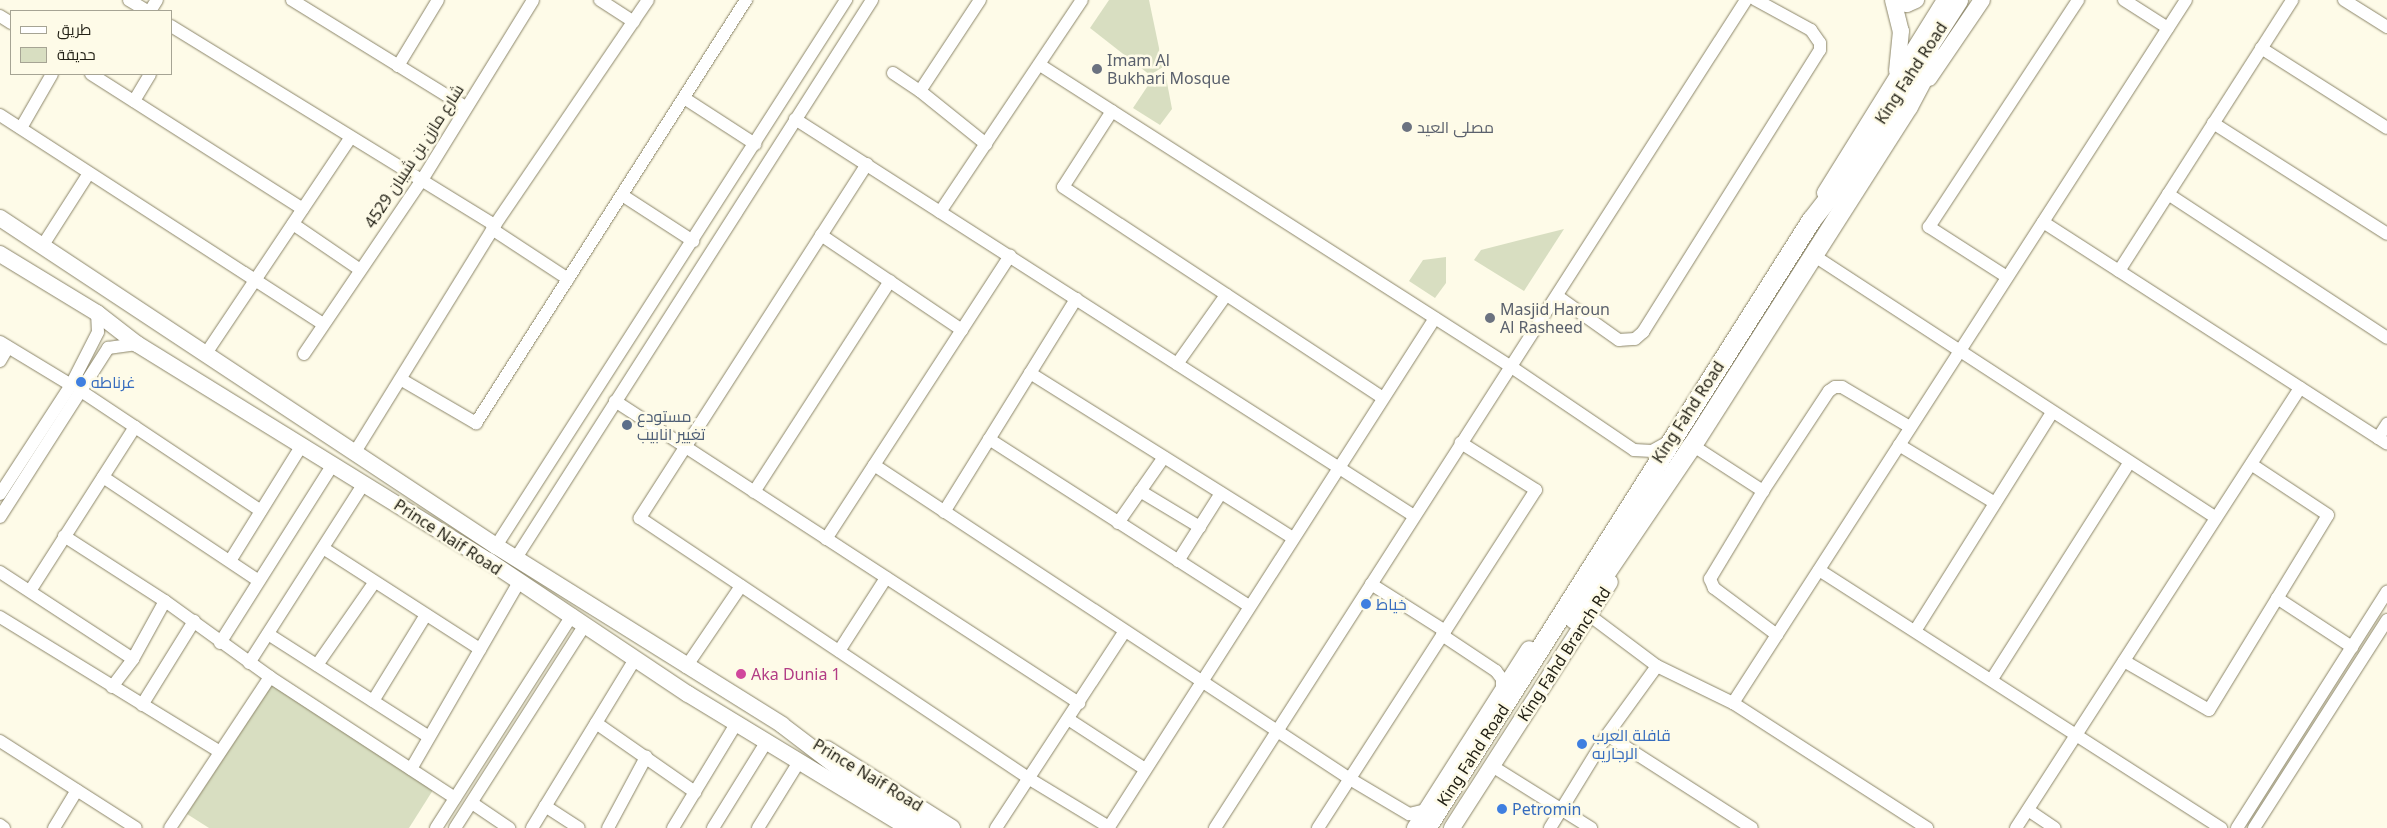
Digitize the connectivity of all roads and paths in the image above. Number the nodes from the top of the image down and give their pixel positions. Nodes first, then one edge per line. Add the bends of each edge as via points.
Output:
1 (129, 0) edge
2 (292, 0) edge
3 (438, 0) edge
4 (534, 0) edge
5 (600, 0) edge
6 (648, 0) edge
7 (746, 0) edge
8 (846, 0) edge
9 (872, 0) edge
10 (980, 0) edge
11 (1082, 0) edge
12 (1746, 0) edge
13 (1756, 0) edge
14 (1893, 0) edge
15 (1901, 0) edge
16 (1916, 0) edge
17 (1945, 0) edge
18 (1958, 0) edge
19 (1970, 0) edge
20 (1982, 0) edge
21 (2078, 0) edge
22 (2124, 0) edge
23 (2186, 0) edge
24 (2292, 0) edge
25 (2344, 0) edge
26 (147, 10) edge
27 (634, 22) junction
28 (2387, 27) edge
29 (2168, 28) junction
30 (173, 32) edge
31 (2261, 48) junction
32 (1040, 65) junction
33 (398, 66) junction
34 (893, 73) dead end
35 (51, 75) edge
36 (93, 75) edge
37 (149, 75) edge
38 (1895, 79) junction
39 (920, 91) junction
40 (684, 98) junction
41 (134, 101) junction
42 (1908, 106) junction
43 (465, 107) junction
44 (1112, 111) junction
45 (0, 115) edge
46 (795, 119) junction
47 (2213, 123) junction
48 (21, 128) junction
49 (2387, 128) edge
50 (350, 138) junction
51 (755, 144) junction
52 (986, 144) junction
53 (867, 164) junction
54 (90, 172) junction
55 (422, 180) junction
56 (2168, 194) junction
57 (622, 195) junction
58 (303, 209) junction
59 (940, 212) junction
60 (0, 218) edge
61 (1811, 220) junction
62 (2043, 222) junction
63 (292, 224) junction
64 (493, 227) junction
65 (0, 230) edge
66 (2387, 234) edge
67 (821, 235) junction
68 (693, 241) junction
69 (0, 243) edge
70 (43, 245) junction
71 (0, 254) edge
72 (1813, 255) junction
73 (1010, 256) junction
74 (359, 270) junction
75 (2119, 271) junction
76 (2007, 277) junction
77 (568, 279) junction
78 (256, 280) junction
79 (890, 281) junction
80 (1226, 295) junction
81 (1557, 296) junction
82 (118, 297) junction
83 (1076, 299) junction
84 (97, 313) junction
85 (1435, 318) junction
86 (323, 324) junction
87 (962, 330) junction
88 (2387, 338) edge
89 (137, 344) junction
90 (4, 345) edge
91 (1958, 353) junction
92 (304, 354) dead end
93 (205, 355) junction
94 (0, 361) edge
95 (1178, 364) junction
96 (1510, 366) junction
97 (1030, 373) junction
98 (402, 380) junction
99 (76, 388) junction
100 (2300, 388) junction
101 (1383, 398) junction
102 (614, 401) junction
103 (2052, 413) junction
104 (2387, 424) edge
105 (135, 427) junction
106 (1910, 428) junction
107 (989, 439) junction
108 (1670, 441) junction
109 (2382, 441) edge
110 (1461, 443) junction
111 (302, 445) junction
112 (1692, 445) junction
113 (1899, 445) junction
114 (685, 446) junction
115 (355, 452) junction
116 (1164, 457) junction
117 (2129, 463) junction
118 (333, 464) junction
119 (2251, 464) junction
120 (874, 465) junction
121 (1338, 468) junction
122 (103, 477) junction
123 (1671, 477) junction
124 (364, 483) junction
125 (1140, 491) junction
126 (1763, 491) junction
127 (754, 492) junction
128 (1221, 493) junction
129 (0, 494) edge
130 (1995, 503) junction
131 (261, 511) junction
132 (944, 512) junction
133 (516, 516) junction
134 (1414, 516) junction
135 (0, 517) edge
136 (2216, 518) junction
137 (1118, 523) junction
138 (1200, 527) junction
139 (532, 528) junction
140 (64, 536) junction
141 (1293, 538) junction
142 (826, 539) junction
143 (496, 546) junction
144 (323, 548) junction
145 (516, 558) junction
146 (230, 561) junction
147 (1178, 561) junction
148 (1592, 562) junction
149 (1819, 570) junction
150 (0, 572) edge
151 (886, 578) junction
152 (259, 581) junction
153 (519, 582) junction
154 (374, 583) junction
155 (1371, 584) junction
156 (741, 586) junction
157 (30, 591) junction
158 (2387, 592) edge
159 (2277, 598) junction
160 (165, 601) junction
161 (1248, 606) junction
162 (426, 614) junction
163 (1589, 615) junction
164 (0, 617) edge
165 (2387, 620) edge
166 (194, 621) junction
167 (578, 621) junction
168 (1125, 630) junction
169 (1915, 631) junction
170 (1444, 633) junction
171 (268, 634) junction
172 (1777, 635) junction
173 (220, 643) junction
174 (2352, 647) junction
175 (480, 649) junction
176 (839, 651) junction
177 (133, 659) junction
178 (635, 659) junction
179 (2124, 662) junction
180 (249, 663) junction
181 (540, 665) junction
182 (318, 666) junction
183 (1657, 666) junction
184 (686, 667) junction
185 (554, 672) junction
186 (270, 677) junction
187 (1992, 679) junction
188 (1201, 681) junction
189 (112, 687) junction
190 (1502, 689) junction
191 (373, 701) junction
192 (1079, 703) junction
193 (1733, 703) junction
194 (142, 705) junction
195 (1068, 719) junction
196 (596, 722) junction
197 (736, 724) junction
198 (782, 725) junction
199 (1277, 731) junction
200 (2077, 733) junction
201 (1607, 735) junction
202 (429, 737) junction
203 (0, 741) edge
204 (767, 741) junction
205 (220, 752) junction
206 (646, 757) junction
207 (799, 762) junction
208 (1492, 766) junction
209 (411, 769) junction
210 (1145, 769) junction
211 (1028, 778) junction
212 (1350, 779) junction
213 (77, 790) junction
214 (695, 792) junction
215 (455, 798) junction
216 (472, 803) junction
217 (545, 806) junction
218 (1562, 809) junction
219 (2028, 810) junction
220 (1426, 819) edge
221 (1412, 821) edge
222 (119, 823) edge
223 (0, 825) edge
224 (1918, 826) edge
225 (4, 828) edge
226 (54, 828) edge
227 (136, 828) edge
228 (170, 828) edge
229 (436, 828) edge
230 (455, 828) edge
231 (509, 828) edge
232 (532, 828) edge
233 (580, 828) edge
234 (608, 828) edge
235 (674, 828) edge
236 (713, 828) edge
237 (758, 828) edge
238 (888, 828) edge
239 (908, 828) edge
240 (931, 828) edge
241 (952, 828) edge
242 (996, 828) edge
243 (1215, 828) edge
244 (1318, 828) edge
245 (1439, 828) edge
246 (1452, 828) edge
247 (1550, 828) edge
248 (1591, 828) edge
249 (1752, 828) edge
250 (2016, 828) edge
251 (2055, 828) edge
252 (2221, 828) edge
253 (2237, 828) edge
254 (2254, 828) edge

1 - 26 street
2 - 33 street
3 - 33 street
4 - 43 street, شارع مازن بن شيبان 4529
5 - 27 street
6 - 27 street
7 - 40 street
8 - 51 street
9 - 46 street
10 - 39 street
11 - 32 street
12 - 81 street
13 - 81 street via 1811,30 1820,50 1643,332 1635,339 1619,340
14 - 38 main road via 1901,31
15 - 16 main road via 1908,4
17 - 38 main road
18 - 61 highway, King Fahd Road via 1843,179
19 - 42 highway, King Fahd Road
20 - 42 main road
21 - 76 street via 1929,227
22 - 29 street
23 - 29 street
24 - 31 street
25 - 28 street
27 - 64 street
29 - 62 street
30 - 50 street
31 - 47 street
31 - 49 street
32 - 44 street
32 - 52 street
33 - 43 street
34 - 39 street
35 - 48 street
36 - 41 street
37 - 41 street
38 - 61 main road via 1836,172
39 - 52 street
40 - 51 street
40 - 57 street
41 - 58 street
42 - 72 highway, King Fahd Road
43 - 55 street, شارع مازن بن شيبان 4529
44 - 80 street via 1062,188
44 - 85 street
45 - 48 street
46 - 53 street
46 - 102 street
47 - 56 street
47 - 66 street
48 - 54 street
50 - 55 street
50 - 58 street
51 - 68 street
52 - 59 street
53 - 59 street
53 - 67 street
54 - 70 street
54 - 78 street
55 - 64 street
55 - 74 street, شارع مازن بن شيبان 4529
56 - 75 street
56 - 88 street
57 - 68 street
57 - 77 street
58 - 63 street
59 - 73 street
60 - 70 main road, Prince Naif Road
61 - 108 highway, King Fahd Road
62 - 75 street
62 - 76 street
63 - 74 street
63 - 78 street
64 - 77 street
64 - 98 street
65 - 82 main road, Prince Naif Road
67 - 79 street
67 - 114 street
68 - 133 street
69 - 84 main road, Prince Naif Road
70 - 82 main road, Prince Naif Road
71 - 84 main road, Prince Naif Road
72 - 91 street
72 - 112 highway, King Fahd Road
73 - 83 street
73 - 87 street
74 - 86 street, شارع مازن بن شيبان 4529
75 - 100 street
76 - 91 street
77 - 98 street via 476,423
78 - 86 street
78 - 93 street
79 - 87 street
79 - 127 street
80 - 95 street
80 - 101 street
81 - 96 street
82 - 93 main road, Prince Naif Road
83 - 95 street
83 - 97 street
84 - 89 main road, Prince Naif Road
84 - 99 street via 98,332
85 - 96 street
85 - 101 street
86 - 92 street, شارع مازن بن شيبان 4529
87 - 120 street
89 - 99 street via 108,348
89 - 111 main road, Prince Naif Road
90 - 94 street
90 - 99 street
91 - 103 street
91 - 106 street
93 - 115 main road, Prince Naif Road
95 - 121 street
96 - 108 street via 1634,450 1652,451
96 - 110 street
97 - 107 street
97 - 116 street
98 - 115 street
99 - 105 street
99 - 129 street
99 - 135 street
100 - 109 street
100 - 119 street
101 - 121 street
102 - 114 street
102 - 139 street
103 - 117 street
103 - 130 street
104 - 109 street
105 - 122 street
105 - 131 street
106 - 113 street
106 - 126 street via 1842,387 1835,387 1829,391
107 - 132 street
107 - 137 street
108 - 148 highway, King Fahd Road
110 - 134 street
110 - 170 street via 1536,490
111 - 118 main road, Prince Naif Road
111 - 131 street
112 - 123 highway, King Fahd Road
112 - 126 street
113 - 130 street
113 - 149 street
114 - 127 street
114 - 156 street via 640,518
115 - 143 main road, Prince Naif Road
116 - 125 street
116 - 128 street
117 - 136 street
117 - 187 street
118 - 124 main road, Prince Naif Road
118 - 152 street
119 - 136 street
119 - 159 street via 2328,515
120 - 132 street
120 - 142 street
121 - 134 street
121 - 141 street
122 - 140 street
122 - 146 street
123 - 163 main road, King Fahd Branch Rd via 1635,543
123 - 245 highway, King Fahd Road via 1622,544
124 - 144 street
124 - 153 main road, Prince Naif Road
125 - 137 street
125 - 138 street
126 - 172 street via 1710,579 1714,588
127 - 142 street
128 - 138 street
128 - 141 street
130 - 169 street
131 - 146 street
132 - 168 street
133 - 139 street via 521,526
133 - 143 street
134 - 155 street
136 - 179 street
137 - 147 street
138 - 147 street
139 - 145 street
140 - 157 street
140 - 160 street
141 - 161 street
142 - 151 street
143 - 145 main road, Prince Naif Road
144 - 154 street
144 - 171 street
145 - 184 main road, Prince Naif Road
146 - 152 street
147 - 161 street
148 - 190 main road, King Fahd Branch Rd via 1549,618
148 - 220 highway, King Fahd Road via 1559,621
149 - 169 street
149 - 172 street
150 - 157 street
151 - 176 street
151 - 192 street
152 - 173 street
153 - 167 main road, Prince Naif Road
153 - 175 street
154 - 162 street
154 - 182 street
155 - 170 street
155 - 199 street
156 - 176 street
156 - 184 street
157 - 177 street
158 - 174 street
159 - 174 street
159 - 179 street via 2209,710
160 - 166 street
160 - 177 street
161 - 188 street
162 - 175 street
162 - 191 street
163 - 183 street
163 - 208 main road, King Fahd Branch Rd
164 - 189 street
165 - 254 street
166 - 173 street via 198,628
166 - 194 street
167 - 178 main road, Prince Naif Road
167 - 181 street
167 - 185 street
168 - 188 street
168 - 192 street
169 - 187 street
170 - 190 street via 1496,671 1502,679
170 - 212 street
171 - 180 street
171 - 182 street
172 - 193 street
173 - 180 street
174 - 253 street
175 - 202 street
176 - 211 street
177 - 189 street
178 - 196 street
178 - 197 main road, Prince Naif Road
179 - 200 street
180 - 186 street
181 - 185 street
181 - 215 street
182 - 191 street
183 - 193 street
183 - 201 street
184 - 198 main road, Prince Naif Road
185 - 216 street
186 - 205 street
186 - 209 street
187 - 200 street
188 - 199 street
188 - 210 street
189 - 194 street
190 - 220 main road, King Fahd Branch Rd
191 - 202 street
192 - 195 street
193 - 224 street
194 - 205 street
195 - 210 street
195 - 211 street
196 - 206 street
196 - 217 street
197 - 204 main road, Prince Naif Road
197 - 214 street
198 - 240 main road, Prince Naif Road via 845,773
198 - 241 main road, Prince Naif Road via 849,761
199 - 212 street
199 - 243 street
200 - 219 street
200 - 252 street
201 - 218 street
201 - 249 street
202 - 209 street
203 - 213 street
204 - 207 main road, Prince Naif Road
204 - 236 street
205 - 228 street
206 - 214 street
206 - 234 street
207 - 237 street
207 - 238 main road, Prince Naif Road via 832,792
207 - 239 main road, Prince Naif Road
208 - 218 street
208 - 246 main road, King Fahd Branch Rd
209 - 215 street
210 - 211 street via 1109,827
211 - 242 street
212 - 221 street
212 - 244 street
213 - 222 street
213 - 226 street
214 - 235 street
215 - 229 street
216 - 230 street
216 - 231 street
217 - 232 street
217 - 233 street
218 - 247 street
218 - 248 street
219 - 250 street
219 - 251 street
220 - 221 main road, King Fahd Branch Rd
222 - 227 street
223 - 225 street

